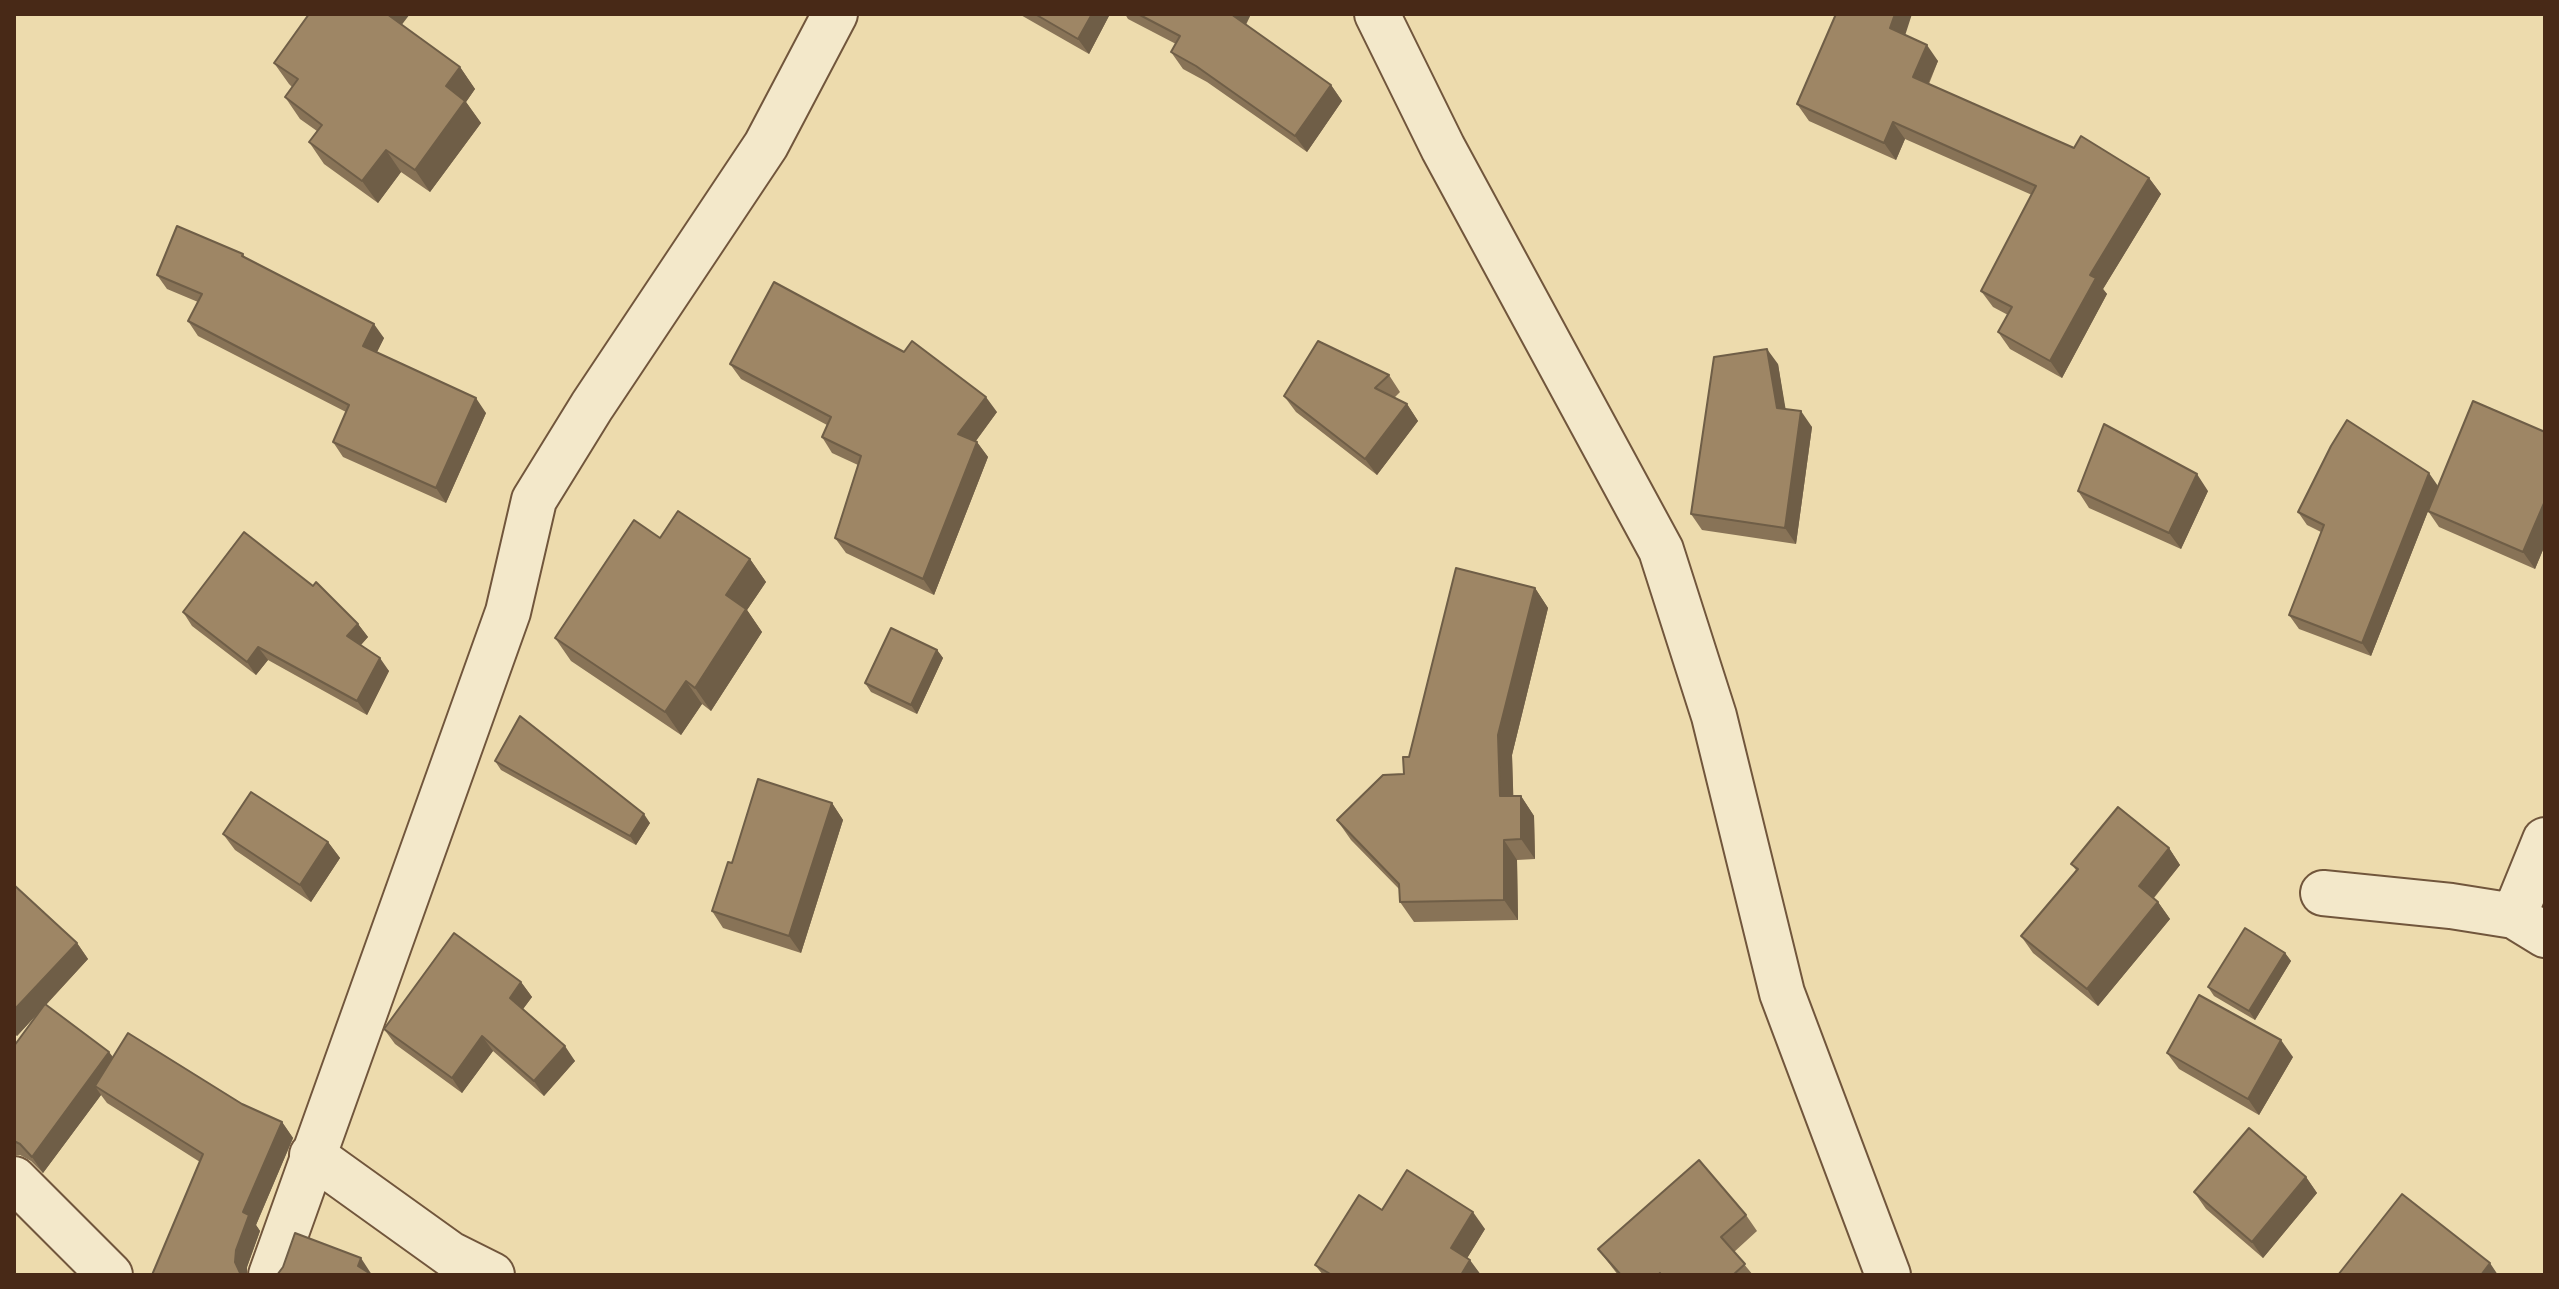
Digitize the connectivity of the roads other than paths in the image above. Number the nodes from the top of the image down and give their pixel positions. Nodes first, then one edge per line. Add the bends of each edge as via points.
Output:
1 (835, 14) edge
2 (1377, 14) edge
3 (2545, 840) edge
4 (2323, 893) dead end
5 (2529, 926) edge
6 (312, 1155) junction
7 (14, 1179) edge
8 (110, 1275) edge
9 (271, 1275) edge
10 (492, 1275) edge
11 (1888, 1275) edge

1 - 6 street via 766,145 534,500 508,612
2 - 11 street via 1443,148 1661,550 1714,716 1782,993
3 - 5 street
4 - 5 street via 2451,906
6 - 9 street
6 - 10 street via 450,1254
7 - 8 street

